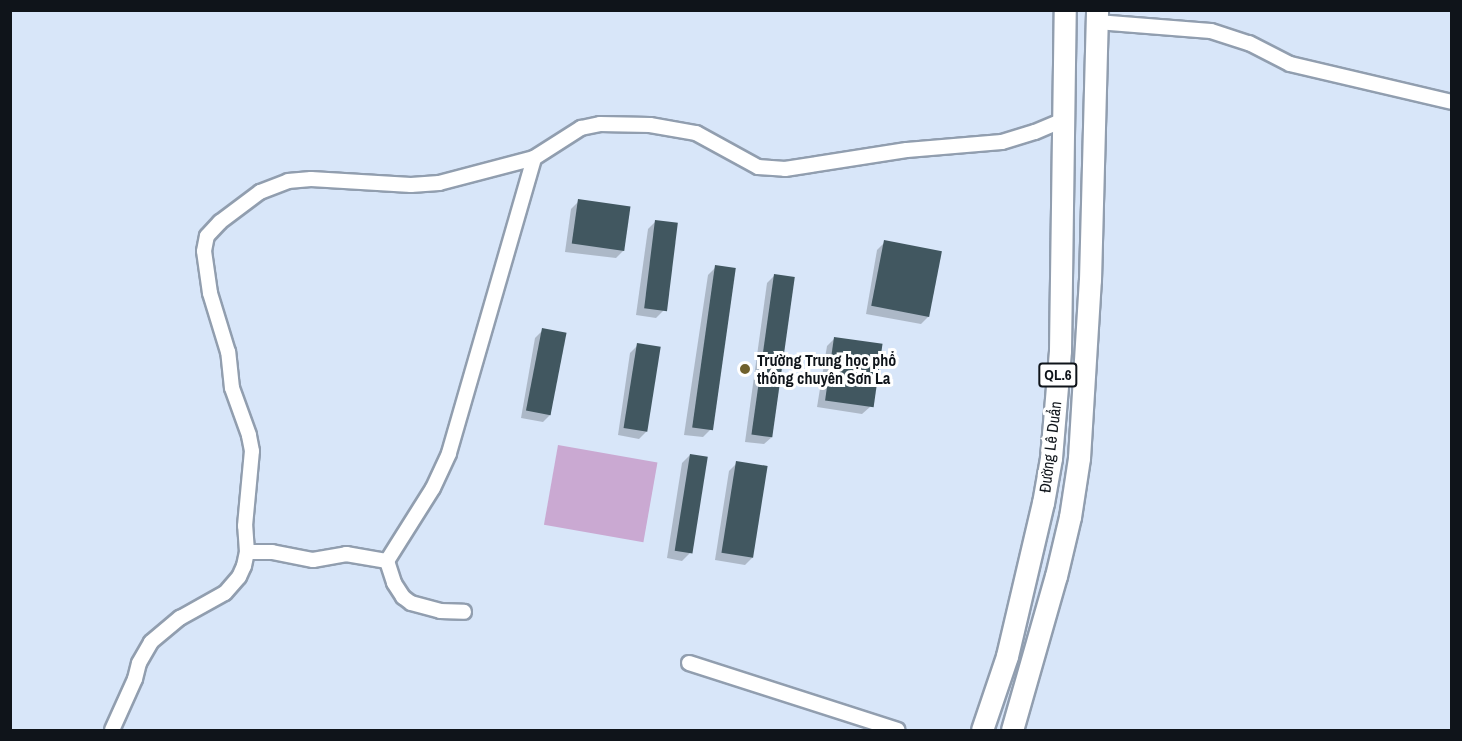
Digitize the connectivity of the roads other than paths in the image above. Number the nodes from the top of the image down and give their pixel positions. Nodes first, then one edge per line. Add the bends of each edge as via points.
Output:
1 (1065, 10) edge
2 (1097, 16) edge
3 (1065, 69) junction
4 (1097, 70) junction
5 (1452, 102) edge
6 (1065, 119) junction
7 (534, 158) junction
8 (247, 552) junction
9 (387, 561) junction
10 (464, 612) dead end
11 (689, 663) dead end
12 (112, 730) edge
13 (898, 730) edge
14 (982, 730) edge
15 (1012, 730) edge

1 - 3 main road, Đường Lê Duẩn / QL.6
2 - 4 main road, Đường Lê Duẩn / QL.6
2 - 5 street via 1211,31 1249,43 1290,64
3 - 4 main road
3 - 6 main road, Đường Lê Duẩn / QL.6
4 - 15 main road, Đường Lê Duẩn / QL.6 via 1086,383 1079,458 1056,576
6 - 7 street via 1002,142 899,151 785,170 758,167 696,133 624,124 581,128
6 - 14 main road, Đường Lê Duẩn / QL.6 via 1060,350 1051,458 1007,656
7 - 8 street via 430,184 288,181 260,192 236,208 207,236 204,251 210,293 228,352 235,400 252,451 245,526
7 - 9 street via 455,437 433,488
8 - 9 street via 272,552 312,560 346,554
8 - 12 street via 232,586 171,624 151,642
9 - 10 street via 394,583 411,603 440,611
11 - 13 street

